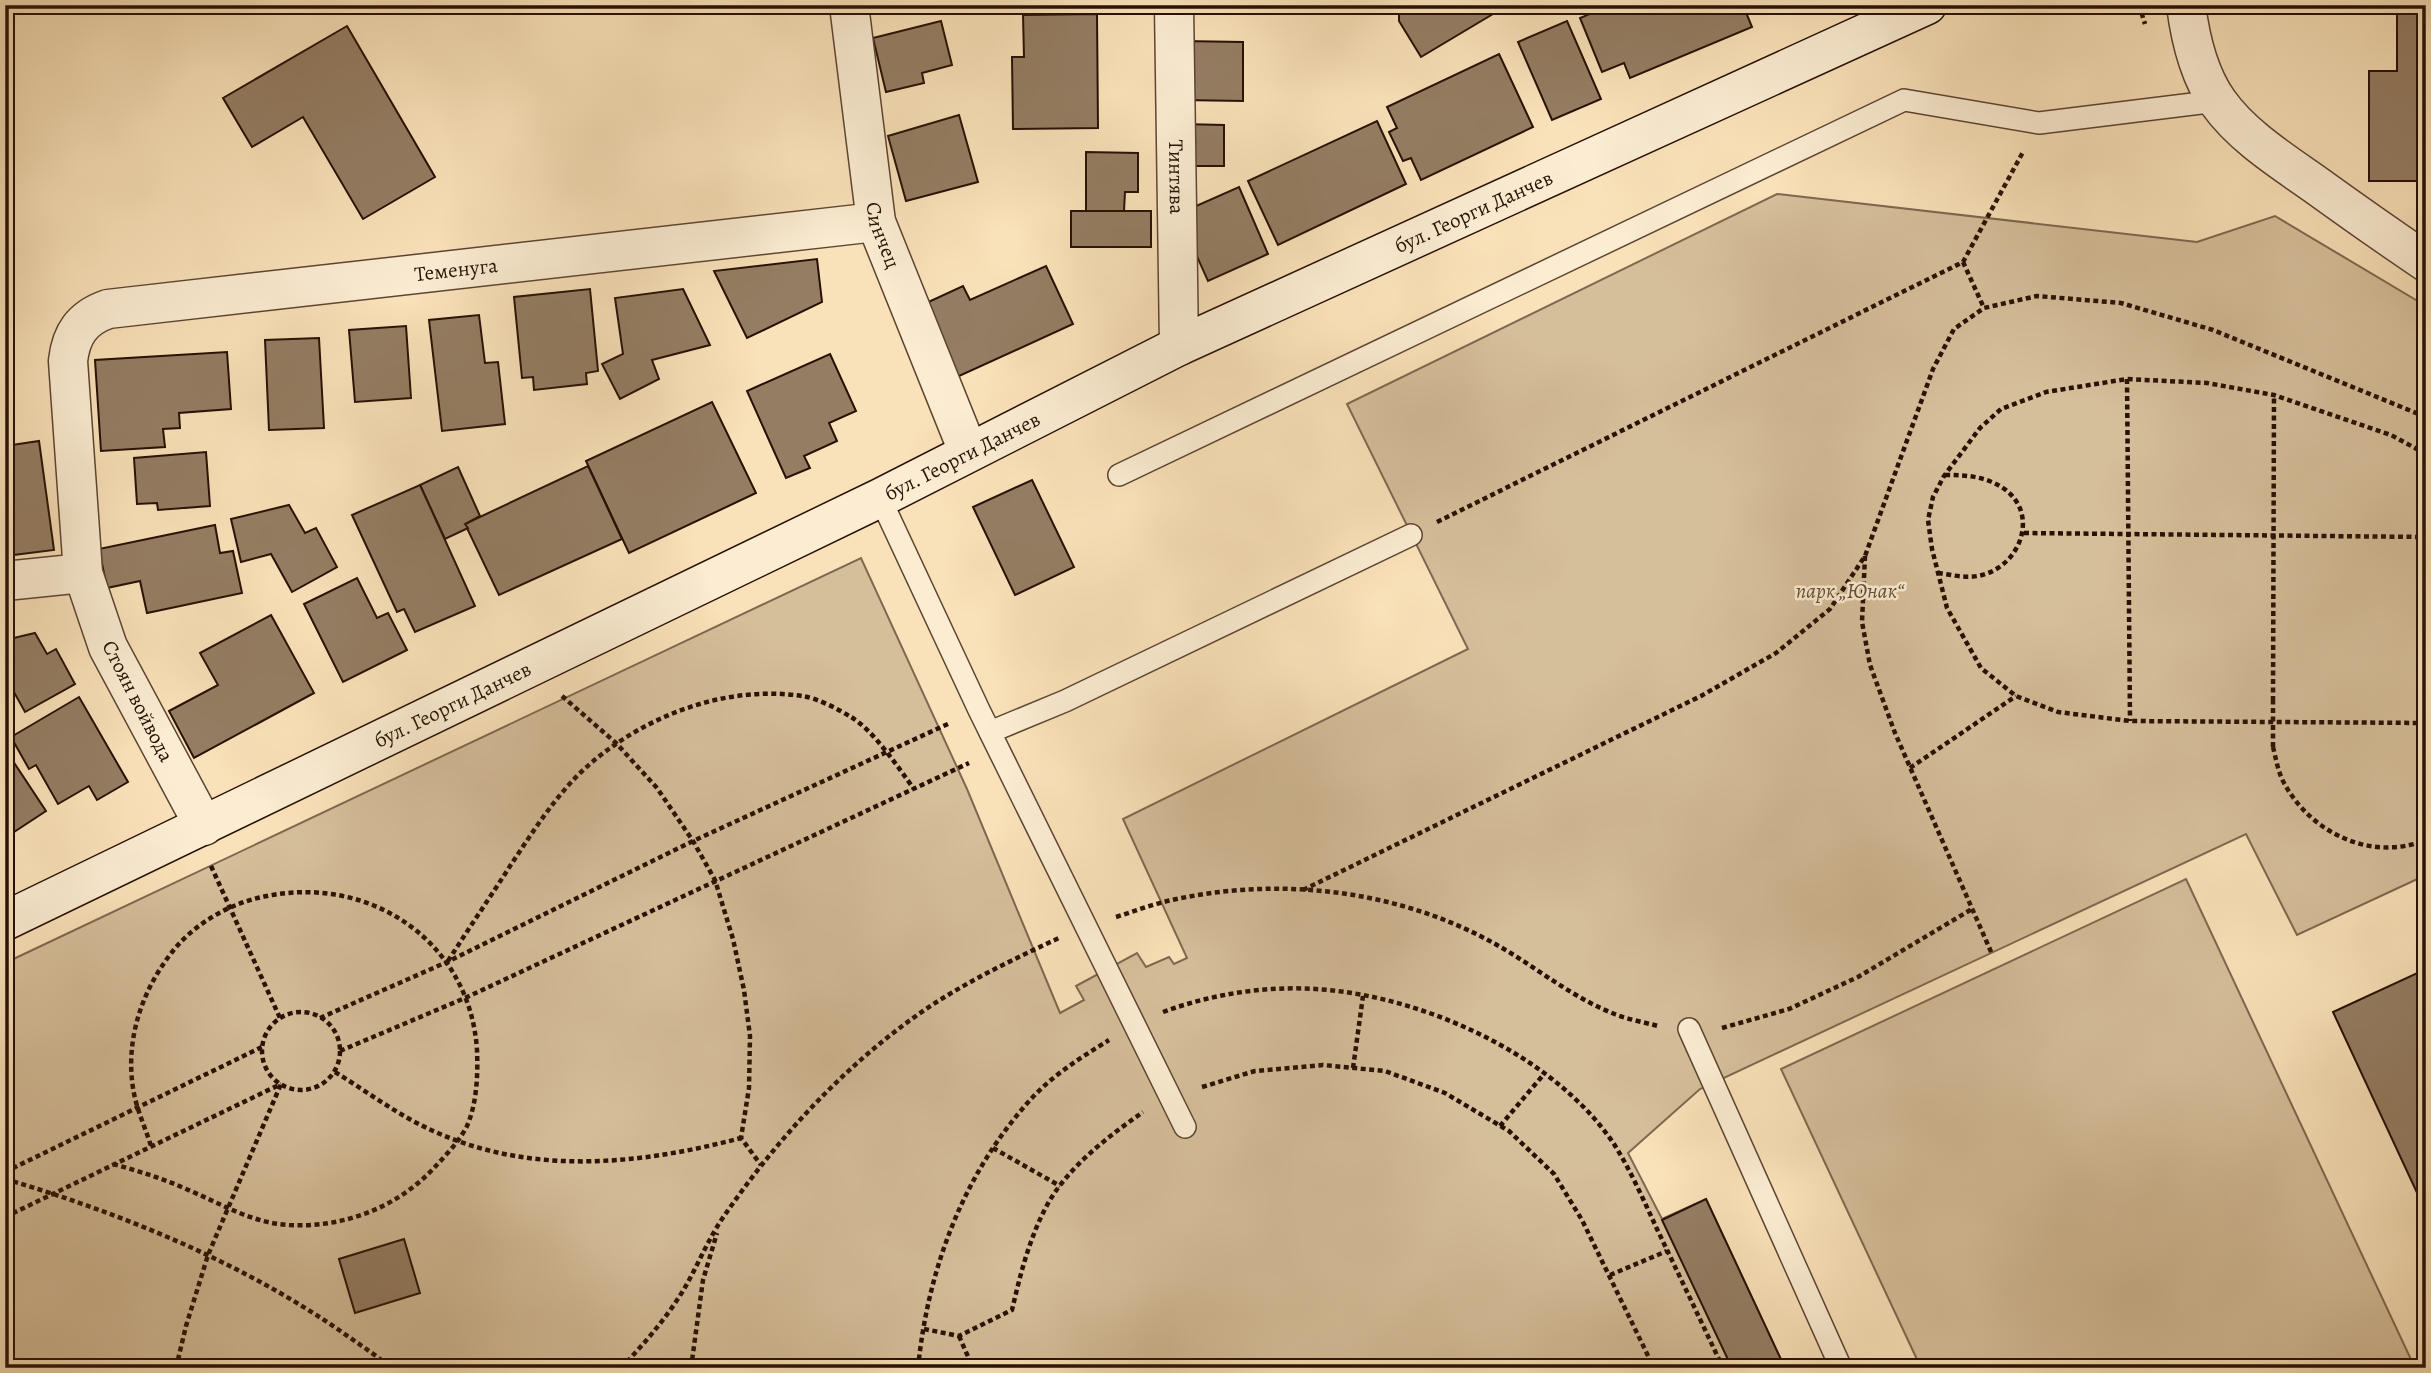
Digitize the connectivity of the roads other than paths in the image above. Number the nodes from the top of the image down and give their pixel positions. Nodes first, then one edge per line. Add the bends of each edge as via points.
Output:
1 (849, 5) edge
2 (1174, 5) edge
3 (1927, 5) edge
4 (2186, 5) edge
5 (2217, 101) junction
6 (876, 222) junction
7 (2426, 262) edge
8 (1179, 346) junction
9 (68, 361) joint
10 (968, 452) junction
11 (1119, 475) dead end
12 (880, 498) junction
13 (1411, 535) road end
14 (83, 573) junction
15 (5, 581) edge
16 (995, 741) junction
17 (198, 829) junction
18 (5, 921) edge
19 (1689, 1029) road end
20 (1185, 1127) dead end
21 (1841, 1368) edge

1 - 6 street, Синчец
2 - 8 street, Тинтява
3 - 8 street, бул. Георги Данчев
4 - 5 street via 2194,45
5 - 7 street via 2264,148
5 - 11 lane via 2039,123 1904,100
6 - 9 street, Теменуга via 108,309 94,314 74,333
6 - 10 street, Синчец
8 - 10 street, бул. Георги Данчев
9 - 14 street, Стоян войвода
10 - 12 street, бул. Георги Данчев
12 - 16 lane
12 - 17 street, бул. Георги Данчев
13 - 16 lane via 1065,701
14 - 15 street
14 - 17 street, Стоян войвода via 108,647
16 - 20 lane
17 - 18 street, бул. Георги Данчев
19 - 21 lane

